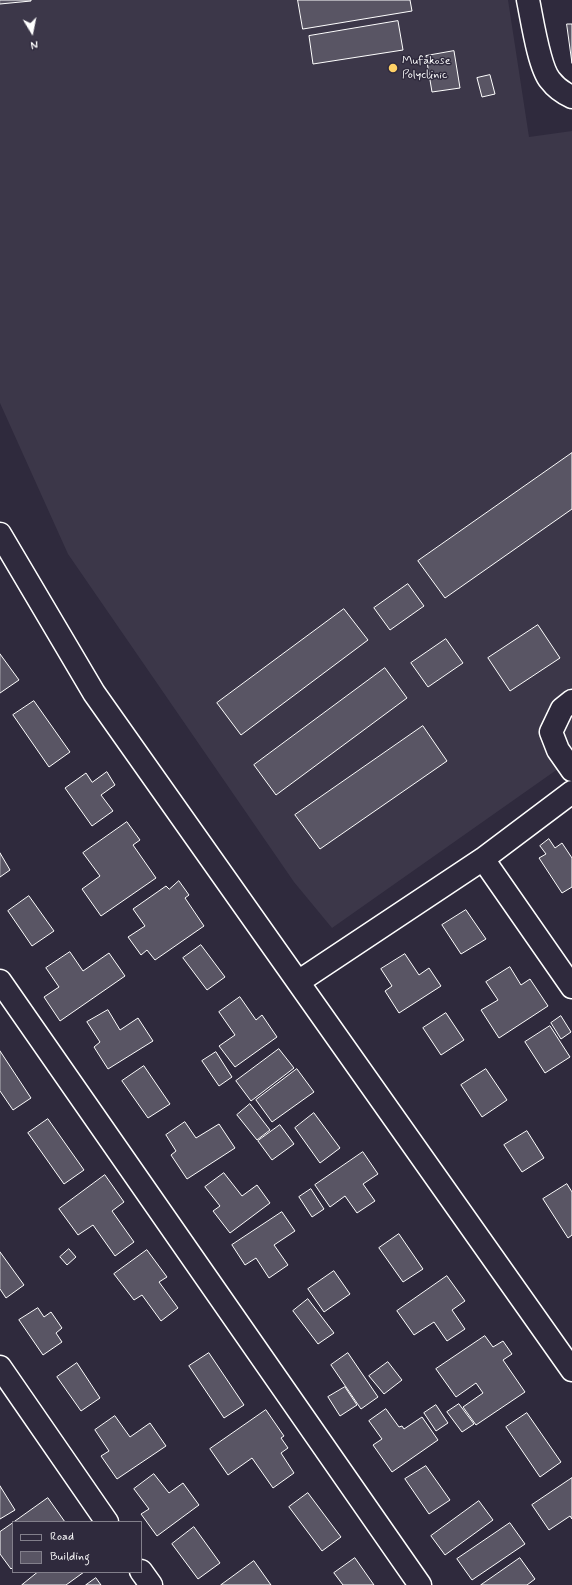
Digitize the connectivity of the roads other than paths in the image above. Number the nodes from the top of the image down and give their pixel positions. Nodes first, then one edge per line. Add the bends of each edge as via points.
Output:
1 (528, 0) edge
2 (572, 97) edge
3 (0, 534) edge
4 (572, 702) edge
5 (572, 770) edge
6 (572, 792) edge
7 (483, 858) junction
8 (0, 981) edge
9 (298, 982) junction
10 (572, 987) edge
11 (0, 1367) edge
12 (572, 1370) edge
13 (106, 1521) edge
14 (142, 1572) edge
15 (151, 1585) edge
16 (420, 1585) edge

1 - 2 street via 540,59 549,79 562,92
3 - 9 street via 94,692
4 - 5 street via 562,709 551,732 558,750
6 - 7 street
7 - 9 street
7 - 10 street
8 - 16 street
9 - 12 street
11 - 13 street
14 - 15 street

